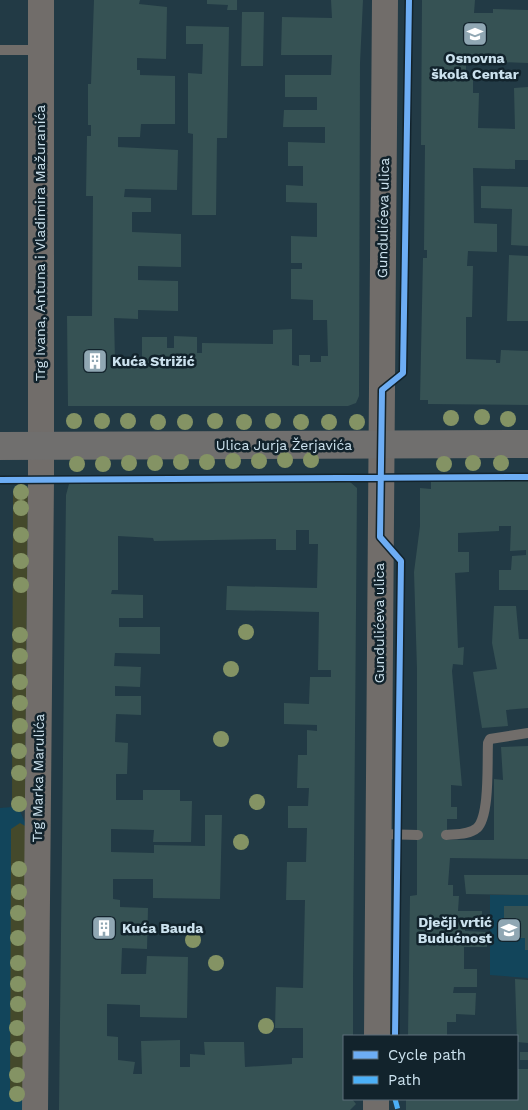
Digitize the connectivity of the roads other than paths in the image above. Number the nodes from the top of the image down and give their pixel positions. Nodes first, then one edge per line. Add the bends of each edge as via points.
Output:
1 (41, 0) edge
2 (385, 0) edge
3 (0, 50) edge
4 (41, 50) junction
5 (528, 444) edge
6 (381, 445) junction
7 (0, 446) edge
8 (40, 446) junction
9 (528, 734) edge
10 (378, 834) junction
11 (418, 835) dead end
12 (446, 835) dead end
13 (377, 1035) edge
14 (35, 1110) edge

1 - 4 street, Trg Ivana, Antuna i Vladimira Mažuranića
2 - 6 street, Gundulićeva ulica
3 - 4 lane
4 - 8 street, Trg Ivana, Antuna i Vladimira Mažuranića
5 - 6 main road, Ulica Jurja Žerjavića
6 - 8 main road, Ulica Jurja Žerjavića
6 - 10 street, Gundulićeva ulica
7 - 8 main road
8 - 14 street, Trg Marka Marulića
9 - 12 lane via 490,739 482,819 472,832
10 - 11 lane
10 - 13 street, Gundulićeva ulica

